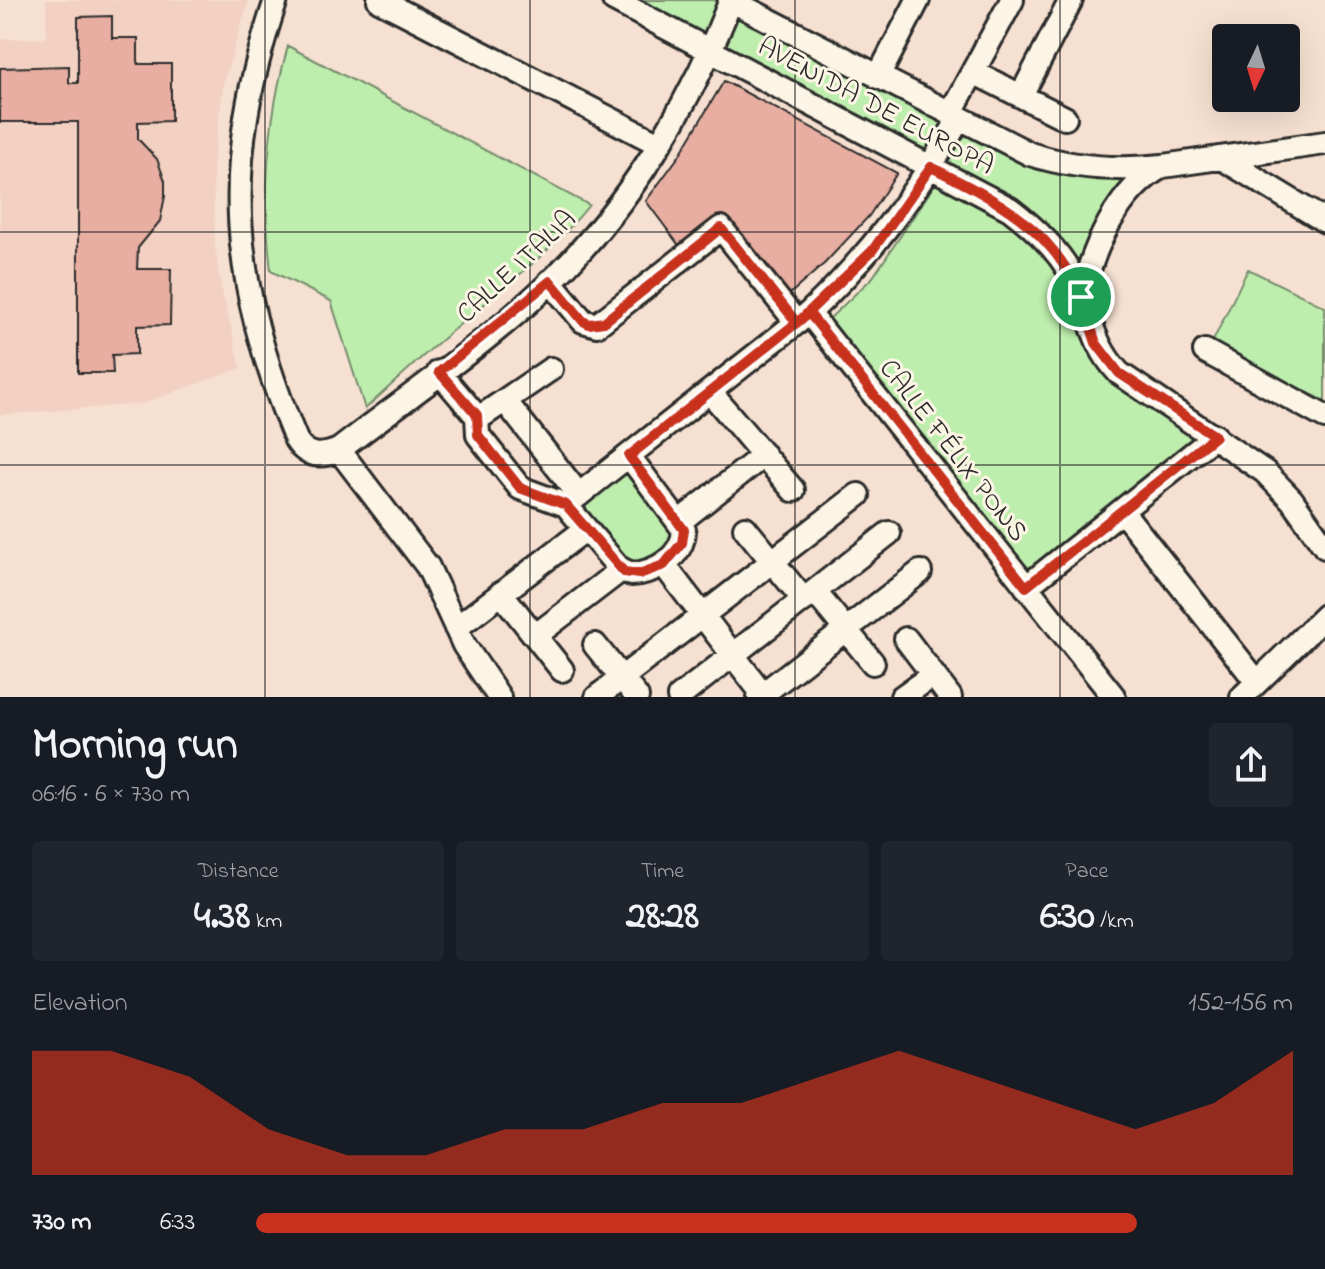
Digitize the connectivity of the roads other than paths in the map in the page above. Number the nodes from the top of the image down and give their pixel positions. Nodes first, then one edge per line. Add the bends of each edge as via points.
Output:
1 (276, 0) edge
2 (379, 0) edge
3 (614, 0) edge
4 (731, 0) edge
5 (918, 0) edge
6 (1012, 0) edge
7 (1071, 0) edge
8 (711, 51) junction
9 (973, 72) junction
10 (878, 77) junction
11 (1021, 96) junction
12 (955, 116) junction
13 (1065, 118) dead end
14 (1325, 143) edge
15 (659, 144) junction
16 (1222, 158) junction
17 (1163, 166) junction
18 (931, 167) junction
19 (1325, 221) edge
20 (550, 281) junction
21 (1081, 297) junction
22 (803, 318) junction
23 (1205, 351) dead end
24 (551, 369) dead end
25 (439, 372) junction
26 (710, 392) junction
27 (506, 402) junction
28 (477, 415) junction
29 (1325, 417) edge
30 (1215, 436) junction
31 (339, 450) junction
32 (764, 455) junction
33 (629, 456) junction
34 (793, 490) dead end
35 (858, 495) dead end
36 (573, 500) junction
37 (1122, 511) junction
38 (679, 522) junction
39 (745, 528) dead end
40 (586, 529) junction
41 (889, 533) dead end
42 (1325, 547) edge
43 (771, 562) junction
44 (664, 565) junction
45 (621, 570) junction
46 (920, 572) dead end
47 (1026, 587) junction
48 (501, 593) junction
49 (809, 596) junction
50 (702, 615) junction
51 (1321, 626) edge
52 (456, 628) junction
53 (846, 629) junction
54 (535, 636) junction
55 (906, 639) dead end
56 (595, 645) dead end
57 (733, 656) junction
58 (873, 663) dead end
59 (562, 670) dead end
60 (933, 675) junction
61 (622, 678) junction
62 (1250, 690) edge
63 (762, 696) edge
64 (499, 697) edge
65 (597, 697) edge
66 (637, 697) edge
67 (679, 697) edge
68 (902, 697) edge
69 (950, 697) edge
70 (1114, 697) edge

1 - 31 street via 244,123 239,226 244,269 261,349 296,440 317,455
2 - 15 street
3 - 8 street, AVENIDA DE EUROPA
4 - 8 street, CALLE ITALIA
4 - 10 street, AVENIDA DE EUROPA
5 - 10 street
6 - 9 street
7 - 11 street
8 - 15 street, CALLE ITALIA
8 - 18 street, AVENIDA DE EUROPA
9 - 11 street
9 - 12 street
10 - 12 street, AVENIDA DE EUROPA
11 - 13 street
12 - 17 street, AVENIDA DE EUROPA via 1014,148 1066,164
12 - 18 street
14 - 16 street, AVENIDA DE EUROPA
15 - 20 street, CALLE ITALIA via 599,230
16 - 17 street, AVENIDA DE EUROPA
16 - 19 street
17 - 21 street via 1127,197 1094,254
18 - 21 street, AVENIDA DE EUROPA via 1027,222 1062,260
18 - 22 street via 872,251
20 - 22 street, CALLE FÉLIX PONS via 583,321 597,325 721,228
20 - 25 street, CALLE ITALIA
21 - 30 street, AVENIDA DE EUROPA via 1096,343 1119,373
22 - 26 street
22 - 47 street, CALLE FÉLIX PONS
23 - 29 street
24 - 27 street
25 - 28 street
25 - 31 street, CALLE ITALIA
26 - 32 street
26 - 33 street
27 - 28 street
27 - 36 street
28 - 36 street via 478,435 520,488
30 - 37 street
30 - 42 street, AVENIDA DE EUROPA via 1278,484
31 - 52 street via 428,567
32 - 34 street
32 - 38 street
33 - 36 street
33 - 38 street
35 - 43 street
36 - 40 street
37 - 47 street
37 - 62 street
38 - 44 street via 682,543
39 - 43 street
40 - 45 street
40 - 48 street
41 - 49 street
43 - 49 street
43 - 50 street
44 - 45 street via 639,574
44 - 50 street
45 - 54 street
46 - 53 street
47 - 70 street, CALLE FÉLIX PONS
48 - 52 street
48 - 54 street
49 - 53 street
49 - 57 street
50 - 57 street
50 - 61 street
51 - 62 street
52 - 64 street
53 - 58 street
53 - 63 street
54 - 59 street
55 - 60 street
56 - 61 street
57 - 63 street
57 - 67 street
60 - 68 street
60 - 69 street
61 - 65 street
61 - 66 street

